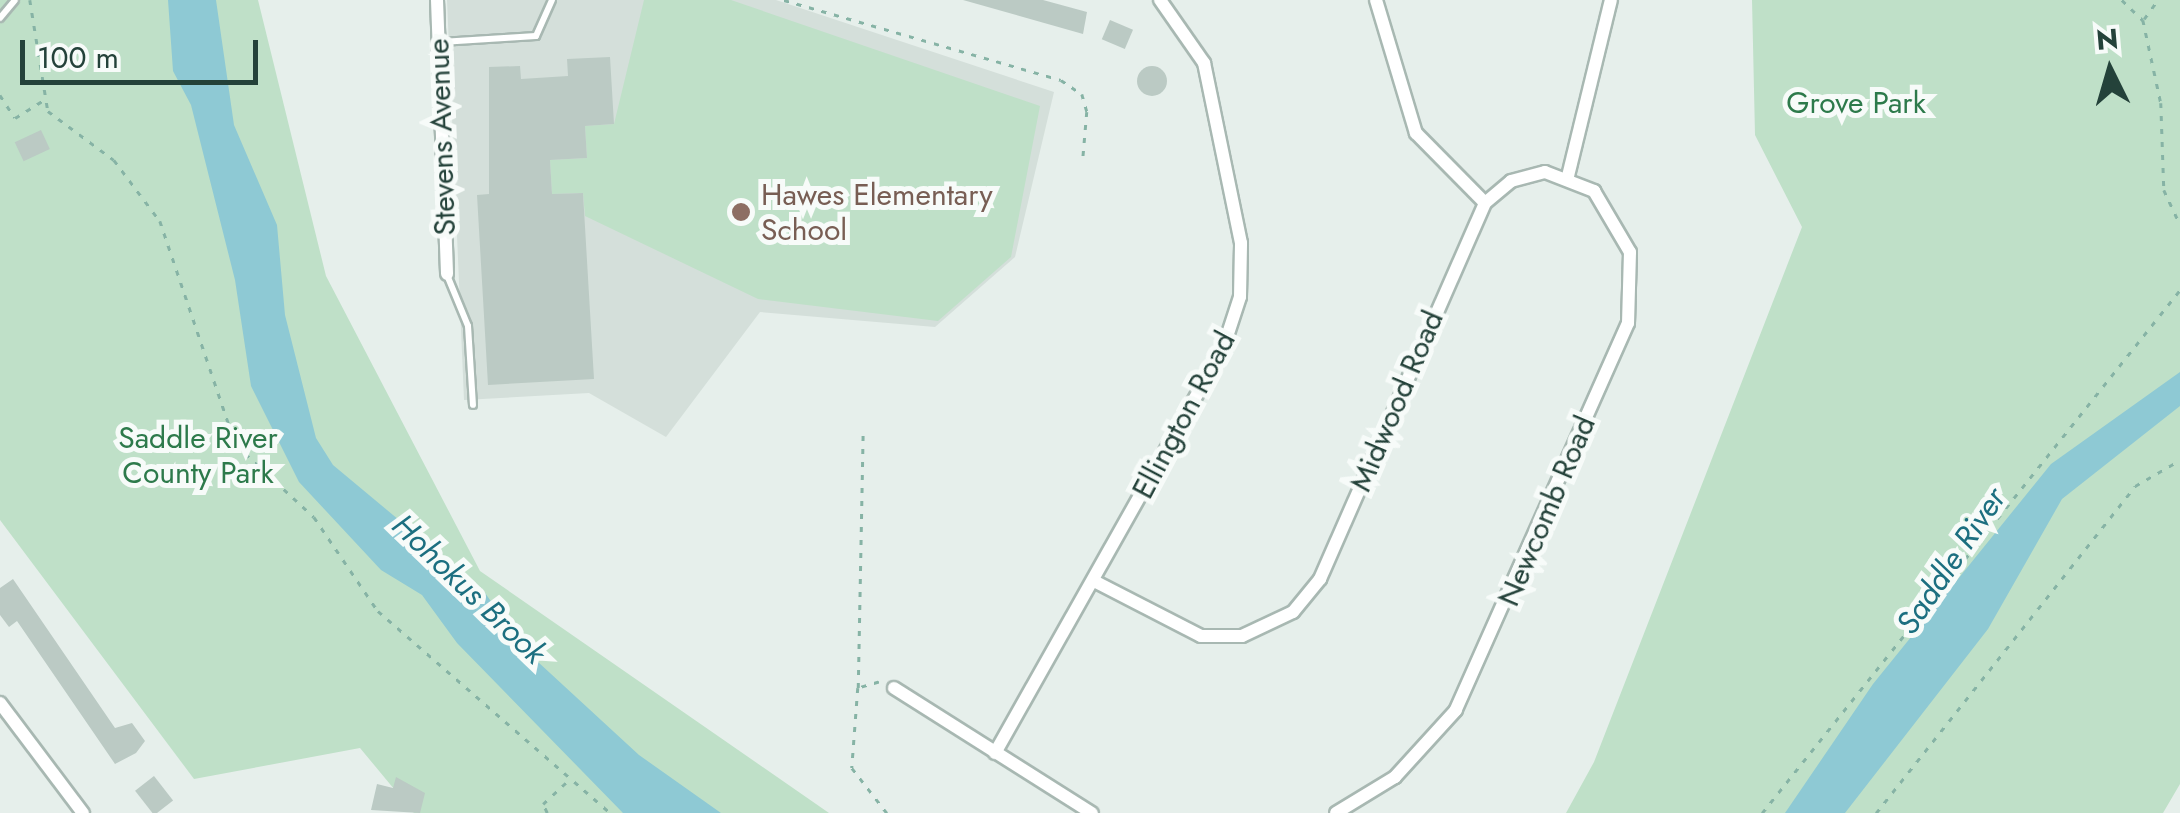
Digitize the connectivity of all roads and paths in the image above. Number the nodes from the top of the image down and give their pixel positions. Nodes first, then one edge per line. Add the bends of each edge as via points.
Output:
1 (15, 0) edge
2 (30, 0) edge
3 (437, 0) edge
4 (552, 0) edge
5 (784, 0) edge
6 (1160, 0) edge
7 (1376, 0) edge
8 (1611, 0) edge
9 (2122, 0) edge
10 (2158, 0) edge
11 (0, 18) edge
12 (2143, 20) junction
13 (440, 42) junction
14 (0, 95) edge
15 (46, 98) junction
16 (1083, 159) dead end
17 (1568, 176) junction
18 (1485, 202) junction
19 (2180, 224) edge
20 (447, 274) joint
21 (2180, 290) edge
22 (472, 405) dead end
23 (863, 434) dead end
24 (2180, 460) edge
25 (1094, 580) junction
26 (858, 688) junction
27 (894, 688) joint
28 (0, 703) edge
29 (995, 752) junction
30 (571, 778) junction
31 (82, 813) edge
32 (547, 813) edge
33 (610, 813) edge
34 (886, 813) edge
35 (1092, 813) edge
36 (1336, 813) edge
37 (1762, 813) edge
38 (1876, 813) edge

1 - 11 lane
2 - 15 path
3 - 13 street, Stevens Avenue
4 - 13 lane via 536,36
5 - 16 path via 1061,80 1082,94
6 - 25 street, Ellington Road via 1204,63 1241,243 1240,297 1224,348
7 - 18 street via 1416,134
8 - 17 street
9 - 12 path
10 - 12 path
12 - 19 path via 2162,103 2164,190
13 - 20 street, Stevens Avenue
14 - 15 path via 15,118
15 - 30 path via 63,127 141,188 160,221 236,446 314,517 378,611
17 - 18 street via 1528,174
17 - 36 street, Newcomb Road via 1594,190 1621,229 1633,272 1628,323 1456,710 1395,777
18 - 25 street, Midwood Road via 1320,579 1293,612 1242,636 1201,636
20 - 22 lane via 468,326
21 - 37 path
23 - 26 path
24 - 38 path via 2135,486
25 - 29 street, Ellington Road
26 - 27 path via 890,679
26 - 34 path via 852,768
27 - 29 street
28 - 31 street
29 - 35 street
30 - 32 path via 544,804
30 - 33 path

